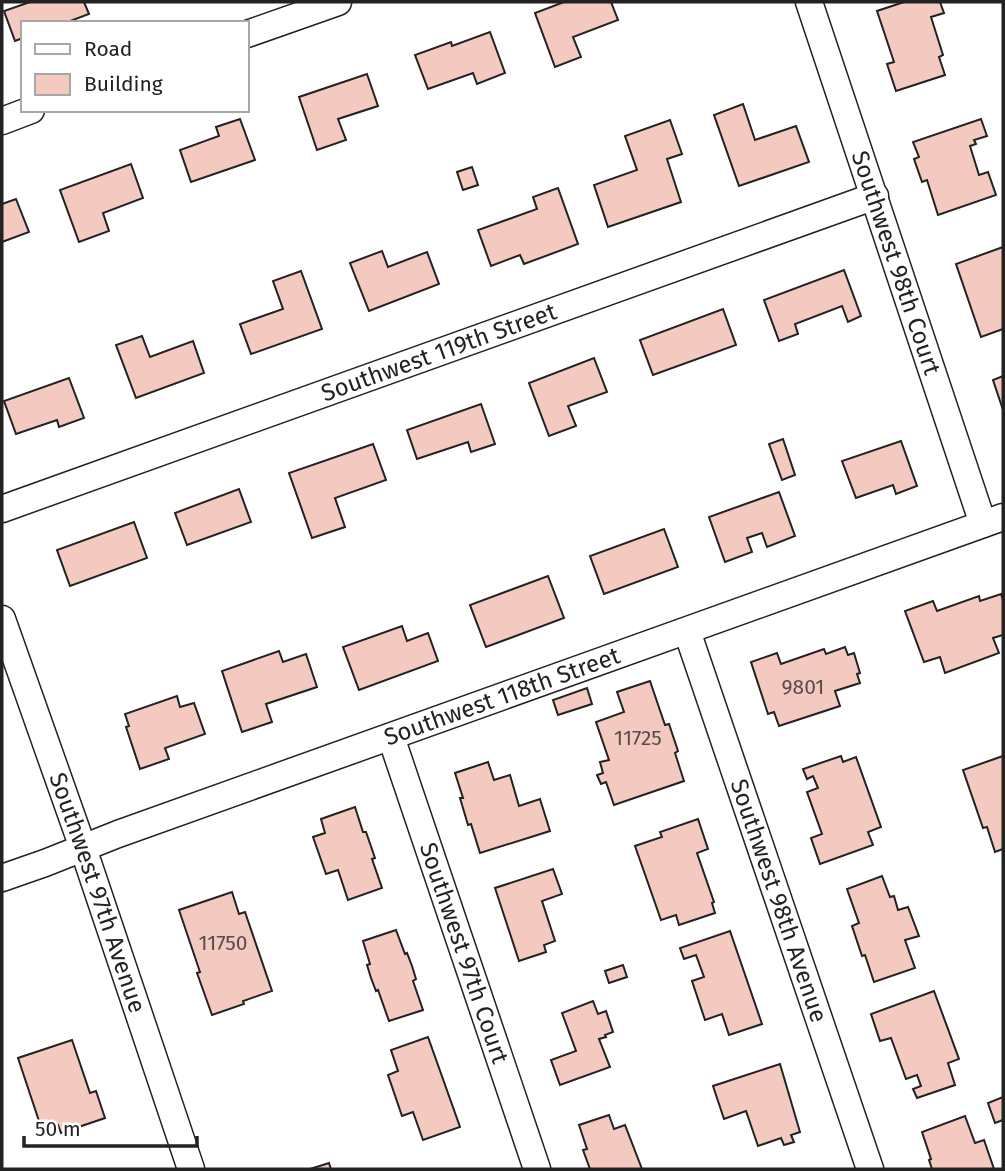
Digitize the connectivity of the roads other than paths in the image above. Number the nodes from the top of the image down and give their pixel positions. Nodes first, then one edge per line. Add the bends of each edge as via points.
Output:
1 (338, 2) edge
2 (809, 2) edge
3 (248, 34) edge
4 (26, 112) edge
5 (2, 121) edge
6 (875, 196) junction
7 (2, 509) edge
8 (993, 521) edge
9 (2, 619) edge
10 (687, 631) junction
11 (391, 737) junction
12 (83, 848) junction
13 (2, 878) edge
14 (191, 1169) edge
15 (537, 1169) edge
16 (870, 1169) edge

1 - 3 street
2 - 6 street, Southwest 98th Court
4 - 5 street
6 - 7 street, Southwest 119th Street
6 - 8 street, Southwest 98th Court
8 - 10 street, Southwest 118th Street
9 - 12 street, Southwest 97th Avenue
10 - 11 street, Southwest 118th Street
10 - 16 street, Southwest 98th Avenue
11 - 12 street, Southwest 118th Street
11 - 15 street, Southwest 97th Court
12 - 13 street, Southwest 118th Street
12 - 14 street, Southwest 97th Avenue

